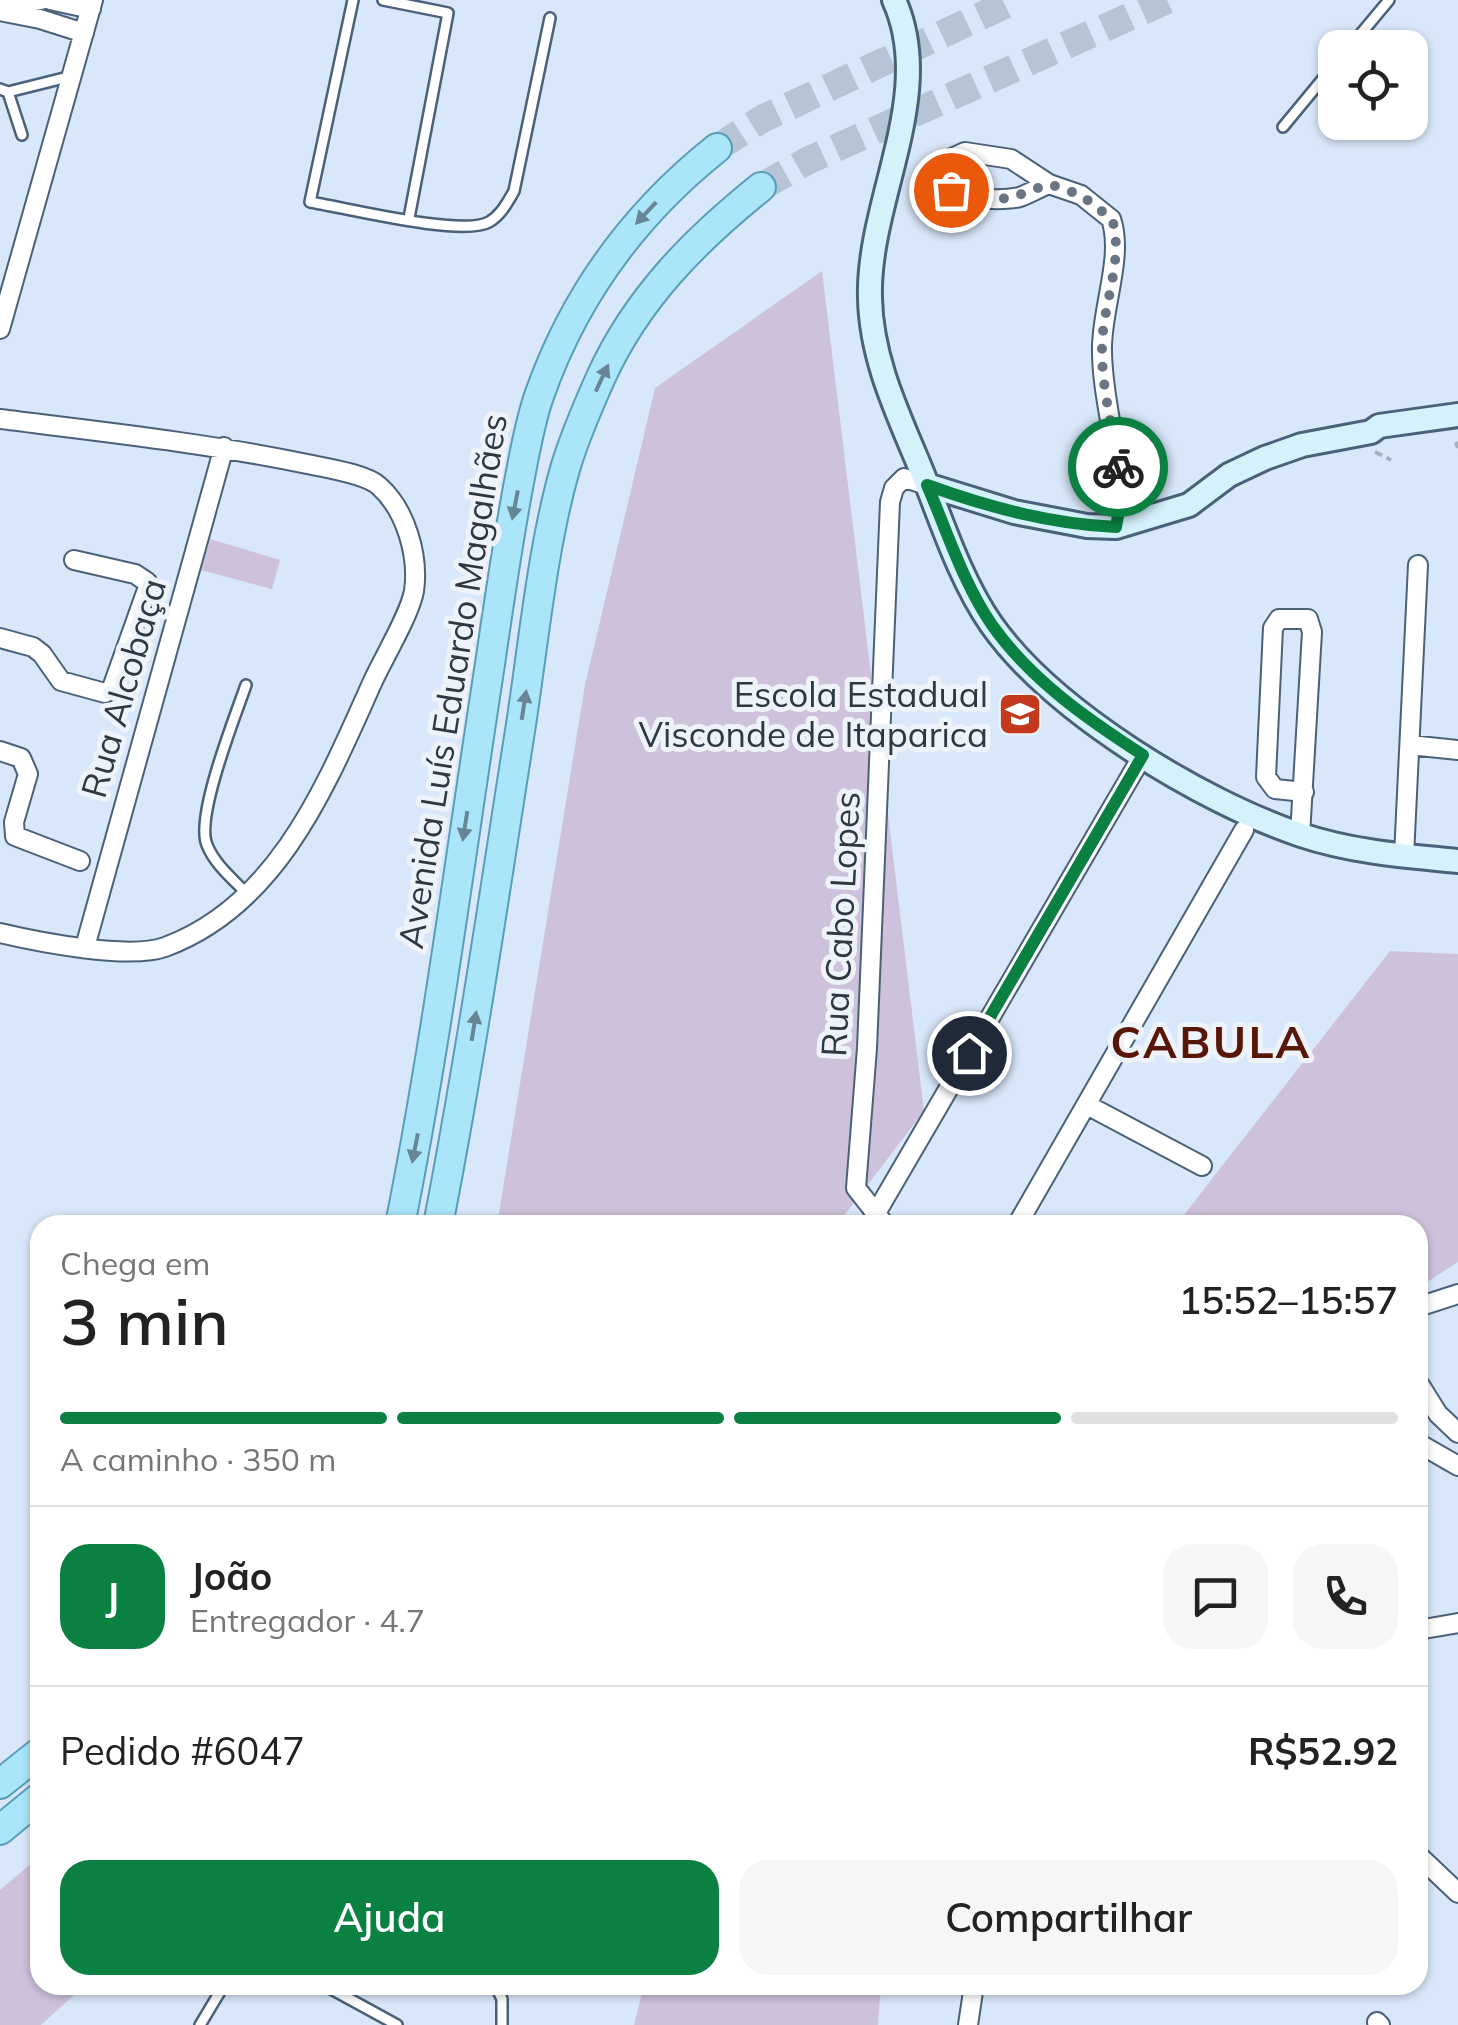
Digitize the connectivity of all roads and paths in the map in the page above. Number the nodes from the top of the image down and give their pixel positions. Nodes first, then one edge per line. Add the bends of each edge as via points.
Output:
1 (41, 0) edge
2 (50, 0) edge
3 (352, 0) edge
4 (383, 0) edge
5 (894, 0) edge
6 (1390, 0) edge
7 (92, 4) edge
8 (0, 9) edge
9 (550, 18) dead end
10 (1364, 30) edge
11 (84, 33) junction
12 (72, 76) junction
13 (1318, 85) edge
14 (4, 90) edge
15 (1283, 128) dead end
16 (22, 135) dead end
17 (717, 148) tunnel mouth
18 (1049, 184) junction
19 (760, 188) tunnel mouth
20 (409, 218) junction
21 (8, 268) edge
22 (0, 329) edge
23 (1454, 416) edge
24 (0, 420) edge
25 (1373, 442) junction
26 (224, 447) junction
27 (1391, 460) dead end
28 (927, 485) junction
29 (1116, 527) junction
30 (74, 560) dead end
31 (1418, 564) dead end
32 (0, 638) edge
33 (246, 685) dead end
34 (1410, 745) junction
35 (1458, 750) edge
36 (0, 751) edge
37 (1143, 755) junction
38 (1304, 792) junction
39 (1244, 830) dead end
40 (1300, 834) junction
41 (1404, 856) junction
42 (80, 860) dead end
43 (1458, 861) edge
44 (247, 894) junction
45 (0, 933) edge
46 (85, 947) junction
47 (1087, 1105) junction
48 (1202, 1166) dead end
49 (402, 1215) edge
50 (440, 1215) edge
51 (872, 1215) edge
52 (880, 1215) edge
53 (1023, 1215) edge
54 (1458, 1294) edge
55 (1428, 1304) edge
56 (1428, 1398) edge
57 (1458, 1434) edge
58 (1428, 1449) edge
59 (1458, 1466) edge
60 (1458, 1623) edge
61 (1428, 1628) edge
62 (30, 1760) edge
63 (0, 1784) edge
64 (30, 1804) edge
65 (0, 1830) edge
66 (1428, 1864) edge
67 (1458, 1892) edge
68 (218, 1995) edge
69 (345, 1995) edge
70 (500, 1995) edge
71 (972, 1995) edge
72 (200, 2025) edge
73 (397, 2025) edge
74 (502, 2025) edge
75 (968, 2025) edge

1 - 8 street
2 - 7 street
3 - 20 lane via 310,202
4 - 20 lane via 448,12
5 - 28 main road via 904,35 905,103 874,248 870,300 886,383
6 - 10 lane
7 - 11 street
8 - 11 street
9 - 20 lane via 521,169 503,210 490,222 458,228
11 - 12 street
12 - 14 lane
12 - 21 street
13 - 15 lane
14 - 16 lane
17 -> 49 main road, Avenida Luís Eduardo Magalhães via 638,220 602,265 538,399 513,516
18 - 18 street via 1024,165 992,154 957,154 946,183 960,194 1008,199
18 - 29 street via 1099,207 1115,231 1102,349 1121,499
50 -> 19 main road via 566,468 602,375 636,315 699,239
21 - 22 street
23 - 25 main road via 1380,433
24 - 26 street
25 - 27 path
25 - 29 main road via 1284,452 1230,475 1190,505
26 - 44 street via 377,484 400,512 414,557 414,593 327,782 292,841
26 - 46 street, Rua Alcobaça
28 - 29 main road via 1014,512
28 - 37 main road via 971,588 1019,659
28 - 51 street, Rua Cabo Lopes via 904,478 890,502 856,1188
30 - 32 street via 136,574 148,587 112,688 105,693 61,681 42,654
31 - 34 street
33 - 44 lane via 203,834 215,860
34 - 35 street
34 - 41 street
36 - 42 street via 21,758 28,774 15,836
37 - 40 main road
37 - 52 street
38 - 38 street via 1312,628 1308,618 1278,620 1273,628 1265,768 1274,788
38 - 40 street
39 - 47 street
40 - 41 main road
41 - 43 main road
44 - 46 street via 199,932 160,949
45 - 46 street
47 - 48 street
47 - 53 street
54 - 55 street
56 - 57 street
58 - 59 street
60 - 61 street
62 - 63 main road
64 - 65 main road
66 - 67 street
68 - 72 lane
69 - 73 lane
70 - 74 lane
71 - 75 street

